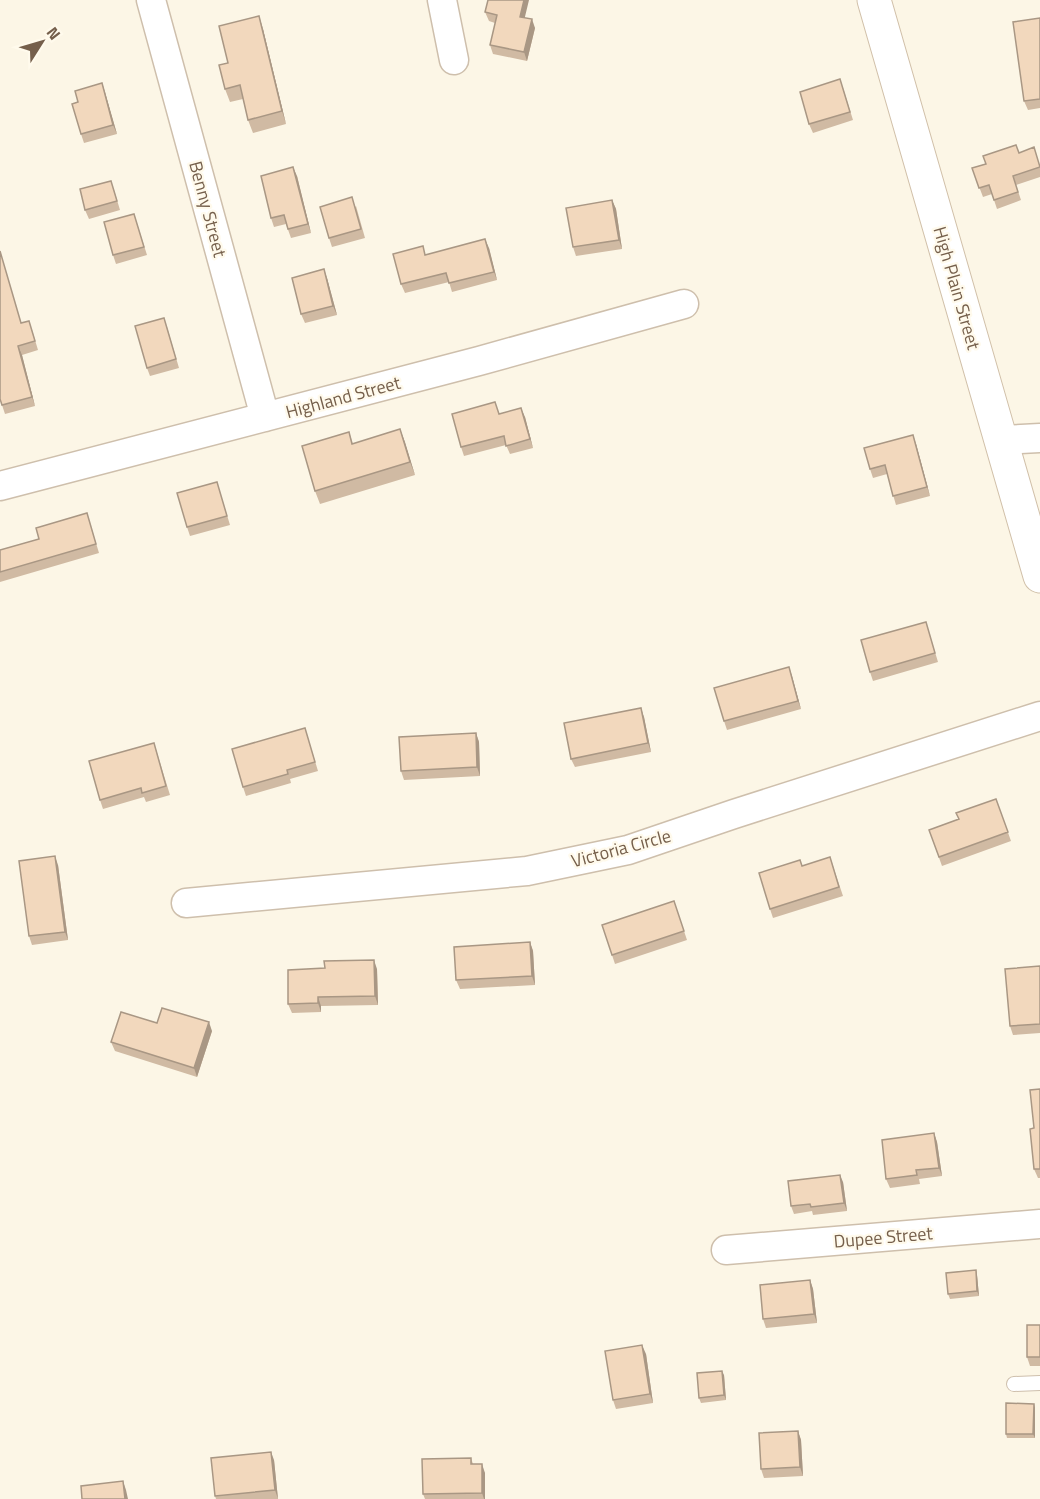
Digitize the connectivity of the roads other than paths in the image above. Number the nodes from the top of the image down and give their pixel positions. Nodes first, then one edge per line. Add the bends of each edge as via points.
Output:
1 (151, 0) edge
2 (442, 0) edge
3 (874, 0) edge
4 (454, 60) dead end
5 (684, 304) dead end
6 (265, 417) junction
7 (1040, 438) edge
8 (1002, 440) junction
9 (0, 486) edge
10 (1040, 576) edge
11 (1040, 716) edge
12 (186, 903) dead end
13 (1040, 1224) edge
14 (726, 1250) dead end
15 (1040, 1383) edge
16 (1014, 1384) dead end

1 - 6 street, Benny Street
2 - 4 street
3 - 8 main road, High Plain Street
5 - 6 street, Highland Street
6 - 9 street, Highland Street
7 - 8 street
8 - 10 main road, High Plain Street
11 - 12 street, Victoria Circle via 628,850 527,871
13 - 14 street, Dupee Street
15 - 16 lane

